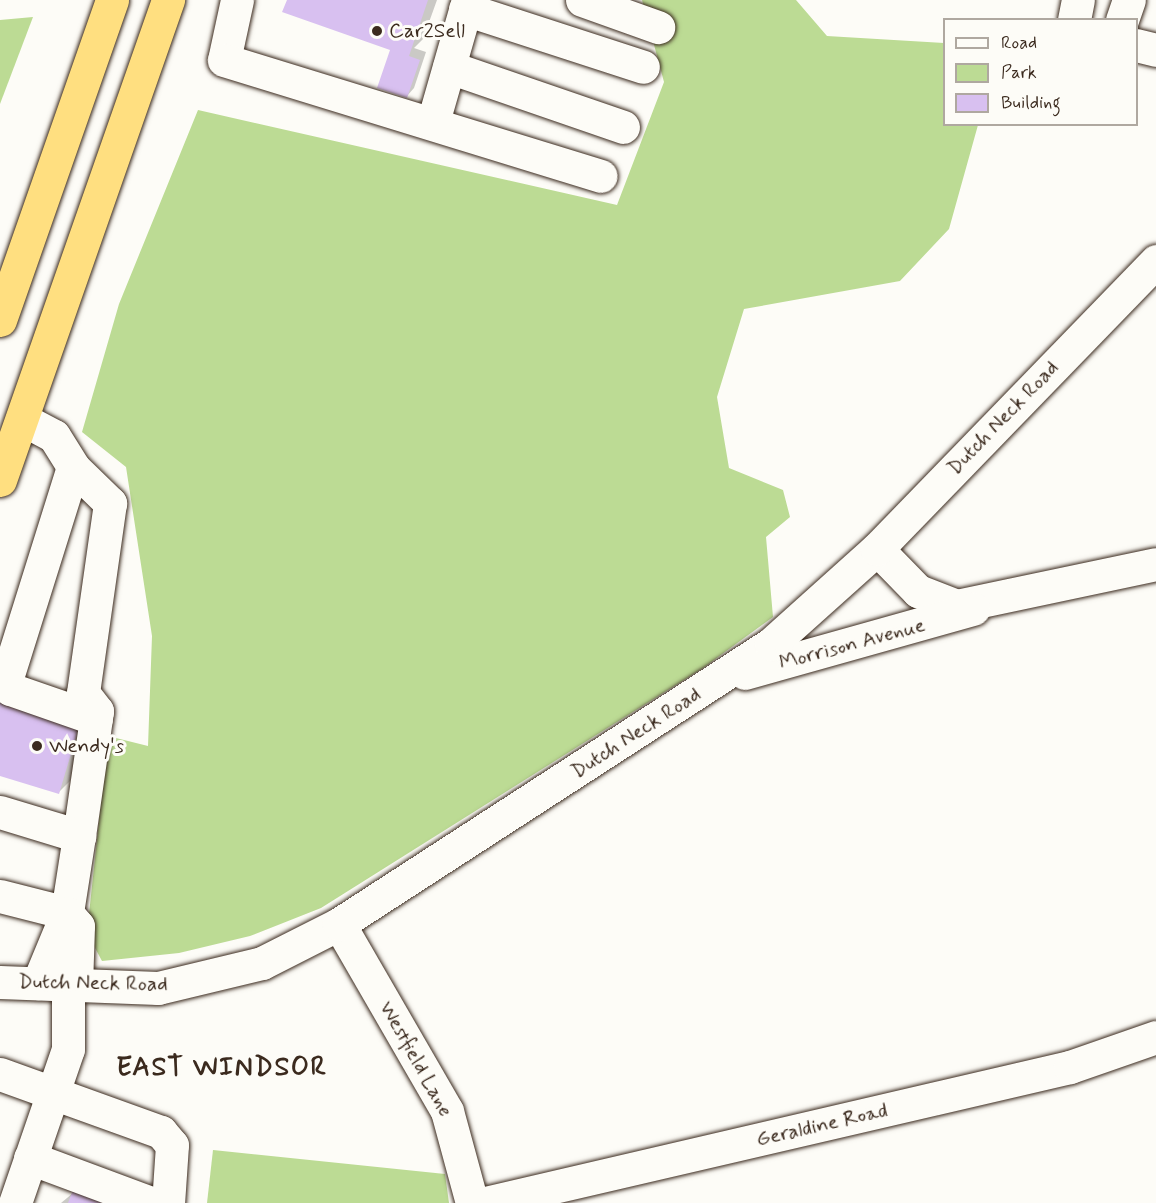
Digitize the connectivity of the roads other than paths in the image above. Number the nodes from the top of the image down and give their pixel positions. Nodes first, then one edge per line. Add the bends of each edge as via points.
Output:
1 (112, 0) edge
2 (168, 0) edge
3 (237, 0) edge
4 (582, 0) edge
5 (1078, 0) edge
6 (1129, 0) edge
7 (466, 4) edge
8 (1074, 18) edge
9 (1123, 18) edge
10 (658, 27) dead end
11 (1138, 45) edge
12 (1156, 50) edge
13 (449, 67) junction
14 (643, 67) dead end
15 (433, 122) junction
16 (623, 127) dead end
17 (601, 176) dead end
18 (1156, 261) edge
19 (0, 320) edge
20 (22, 418) junction
21 (73, 467) junction
22 (0, 480) edge
23 (877, 549) junction
24 (1156, 564) edge
25 (992, 602) junction
26 (712, 684) junction
27 (96, 718) junction
28 (0, 812) edge
29 (79, 836) junction
30 (0, 896) edge
31 (67, 912) junction
32 (339, 924) junction
33 (0, 982) edge
34 (61, 984) junction
35 (1156, 1037) edge
36 (0, 1074) edge
37 (53, 1092) junction
38 (30, 1158) junction
39 (15, 1203) edge
40 (151, 1203) edge
41 (168, 1203) edge
42 (472, 1203) edge
43 (485, 1203) edge

1 - 19 highway
2 - 20 highway
3 - 15 street via 224,60
4 - 10 street
5 - 8 street
6 - 9 street
7 - 13 street
7 - 14 street
11 - 12 street
13 - 15 street
13 - 16 street
15 - 17 street
18 - 23 street, Dutch Neck Road
20 - 21 street via 54,436
20 - 22 highway
21 - 27 street via 110,503 82,693 97,711
21 - 27 street via 6,681 10,689
23 - 25 street, Morrison Avenue via 918,591 936,601 957,606
23 - 26 street, Dutch Neck Road via 779,637
24 - 25 street, Morrison Avenue
25 - 26 street, Morrison Avenue
26 - 32 street, Dutch Neck Road
27 - 29 street
28 - 29 street
29 - 31 street
30 - 31 street
31 - 34 street via 78,926
32 - 34 street, Dutch Neck Road via 272,959 210,979 158,988
32 - 42 street, Westfield Lane via 447,1111
33 - 34 street, Dutch Neck Road
34 - 37 street via 68,1049
35 - 43 street, Geraldine Road via 1070,1067
36 - 37 street
37 - 38 street
37 - 41 street via 161,1132 172,1145
38 - 39 street
38 - 40 street

